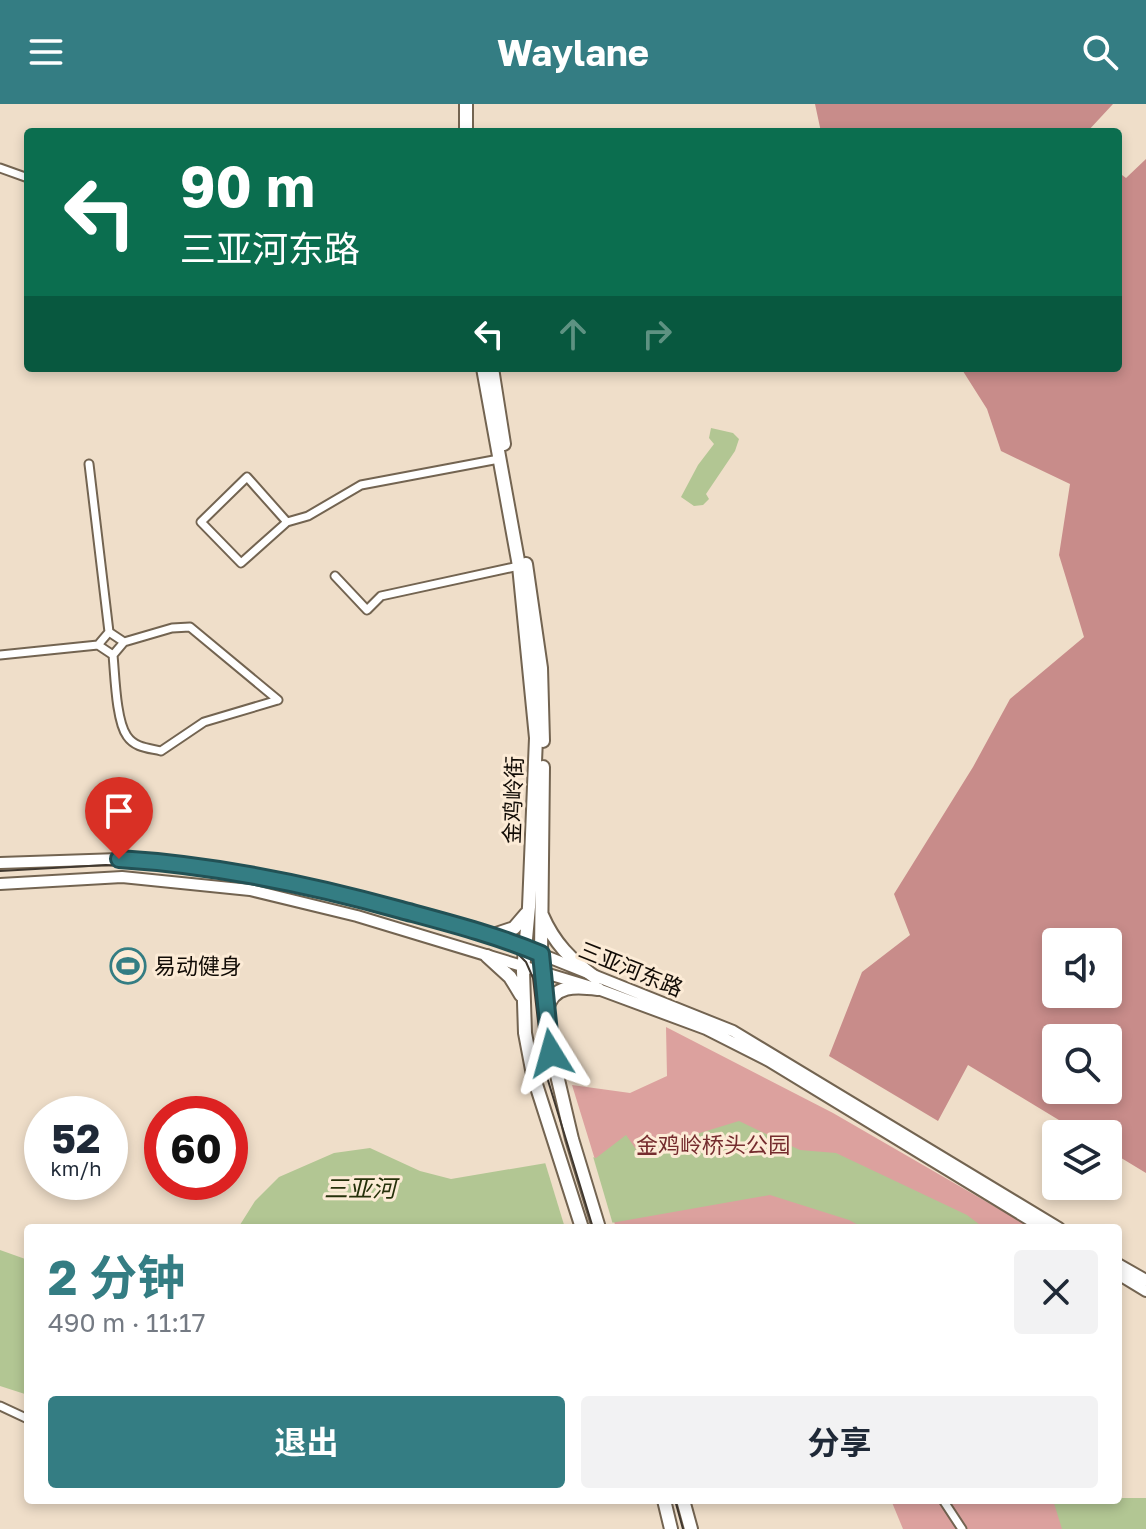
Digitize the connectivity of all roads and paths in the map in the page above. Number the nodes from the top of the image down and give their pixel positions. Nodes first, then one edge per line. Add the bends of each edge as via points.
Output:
1 (460, 104) edge
2 (466, 104) edge
3 (459, 128) edge
4 (466, 128) edge
5 (0, 168) edge
6 (24, 177) edge
7 (484, 372) edge
8 (493, 372) edge
9 (499, 459) junction
10 (89, 464) dead end
11 (287, 522) junction
12 (519, 566) junction
13 (335, 576) dead end
14 (109, 632) junction
15 (124, 642) junction
16 (98, 645) junction
17 (0, 655) edge
18 (113, 655) junction
19 (0, 863) edge
20 (0, 884) edge
21 (534, 908) junction
22 (493, 935) junction
23 (525, 947) junction
24 (541, 954) junction
25 (487, 956) junction
26 (523, 965) junction
27 (542, 971) junction
28 (597, 983) junction
29 (522, 998) junction
30 (546, 1018) junction
31 (581, 1224) edge
32 (598, 1224) edge
33 (1036, 1224) edge
34 (1052, 1224) edge
35 (1122, 1266) edge
36 (1122, 1276) edge
37 (1146, 1280) edge
38 (1146, 1291) edge
39 (0, 1406) edge
40 (24, 1417) edge
41 (665, 1504) edge
42 (684, 1504) edge
43 (946, 1504) edge
44 (671, 1529) edge
45 (691, 1529) edge
46 (962, 1529) edge

1 - 3 main road
2 - 4 main road
5 - 6 street
7 - 9 main road, 金鸡岭街
8 - 21 main road, 金鸡岭街 via 541,668
9 - 11 street via 361,485 308,516
9 - 12 main road, 金鸡岭街
10 - 14 street
11 - 11 street via 241,563 201,522 247,477
12 - 13 street via 381,596 367,610
12 - 21 main road, 金鸡岭街 via 536,738
14 - 15 street
14 - 16 street
15 - 18 street
15 - 18 street via 190,627 278,700 204,722 161,751 139,747 126,736
16 - 17 street
16 - 18 street
19 - 22 main road, 三亚河东路 via 119,859 236,871 327,889
20 - 25 main road, 三亚河东路 via 122,877 234,888 323,907
21 - 22 main road via 514,928
21 - 23 main road, 金鸡岭街
21 - 24 main road, 金鸡岭街
21 - 28 main road via 563,951
22 - 23 main road, 三亚河东路
23 - 24 main road, 三亚河东路
23 - 26 main road, 金鸡岭街
24 - 27 main road, 金鸡岭街
24 - 28 main road, 三亚河东路
25 - 26 main road, 三亚河东路
25 - 29 main road via 510,977
26 - 27 main road, 三亚河东路
26 - 29 main road, 金鸡岭街
27 - 28 main road, 三亚河东路
27 - 30 main road, 金鸡岭街
28 - 30 main road via 558,992 548,1004
28 - 33 main road, 三亚河东路 via 769,1061
28 - 34 main road, 三亚河东路 via 733,1031
29 - 31 main road, 金鸡岭街 via 527,1054
30 - 32 main road, 金鸡岭街 via 572,1139
35 - 37 main road
36 - 38 main road
39 - 40 street
41 - 44 main road
42 - 45 main road
43 - 46 street

